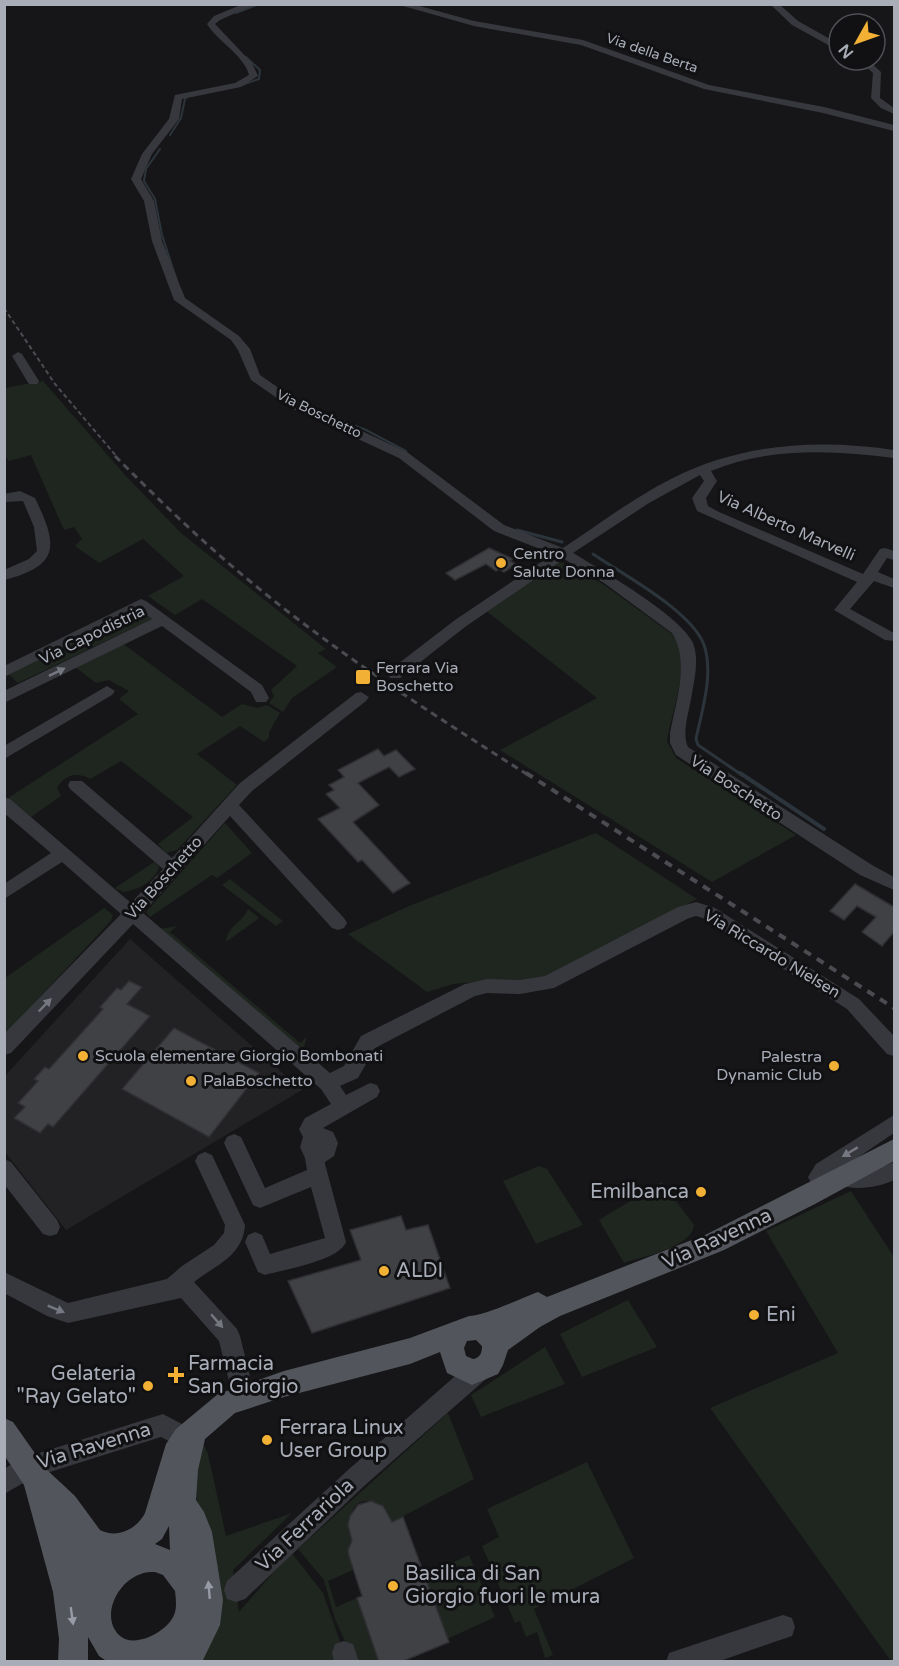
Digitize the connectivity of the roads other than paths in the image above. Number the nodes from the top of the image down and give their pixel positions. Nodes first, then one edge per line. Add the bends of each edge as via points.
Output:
1 (252, 4) edge
2 (400, 4) edge
3 (774, 4) edge
4 (827, 41) edge
5 (877, 72) edge
6 (894, 111) edge
7 (894, 128) edge
8 (4, 366) edge
9 (33, 381) dead end
10 (894, 454) edge
11 (703, 469) junction
12 (4, 498) edge
13 (564, 553) junction
14 (894, 556) edge
15 (4, 576) edge
16 (868, 577) junction
17 (894, 584) edge
18 (163, 620) junction
19 (890, 637) dead end
20 (4, 672) edge
21 (395, 674) dead end
22 (107, 692) dead end
23 (361, 697) dead end
24 (4, 698) edge
25 (261, 698) dead end
26 (4, 754) edge
27 (76, 785) dead end
28 (230, 804) junction
29 (6, 806) edge
30 (63, 853) junction
31 (173, 868) junction
32 (894, 884) edge
33 (4, 893) edge
34 (133, 913) junction
35 (338, 923) dead end
36 (893, 1044) edge
37 (4, 1047) edge
38 (328, 1083) junction
39 (370, 1091) dead end
40 (343, 1106) junction
41 (894, 1123) edge
42 (234, 1143) dead end
43 (894, 1149) edge
44 (205, 1161) dead end
45 (4, 1168) edge
46 (894, 1171) edge
47 (318, 1175) junction
48 (831, 1182) junction
49 (50, 1227) dead end
50 (255, 1242) dead end
51 (4, 1282) edge
52 (173, 1287) junction
53 (468, 1354) junction
54 (244, 1397) junction
55 (4, 1431) edge
56 (192, 1432) junction
57 (32, 1473) junction
58 (4, 1483) edge
59 (180, 1502) junction
60 (64, 1525) junction
61 (132, 1562) junction
62 (188, 1585) junction
63 (236, 1590) dead end
64 (783, 1627) dead end
65 (100, 1636) edge
66 (141, 1660) edge
67 (73, 1662) edge
68 (182, 1662) edge
69 (678, 1662) edge

1 - 13 street, Via Boschetto via 211,24 250,65 254,76 238,84 178,97 171,124 147,154 137,176 137,184 149,201 157,242 178,297 236,338 255,377 272,391 404,455 499,528
2 - 7 street, Via della Berta via 583,44 712,88
3 - 4 street via 795,23
5 - 6 street via 873,92
8 - 9 street via 20,360
10 - 11 street, Via Alberto Marvelli via 790,449
11 - 13 street, Via Alberto Marvelli via 664,488
11 - 16 street, Via Alberto Marvelli via 711,481 699,496 705,510 751,533
12 - 15 street via 28,498 45,548 41,557
13 - 21 street via 483,606
13 - 32 street, Via Boschetto via 609,580 682,634 689,666 678,733 682,751 866,870
14 - 16 street, Via Alberto Marvelli via 885,552
16 - 17 street, Via Alberto Marvelli
16 - 19 street, Via Alberto Marvelli via 841,610
18 - 20 street, Via Capodistria via 141,604
24 -> 18 street, Via Capodistria
18 - 25 street via 257,689
22 - 26 street
23 - 28 street, Via Boschetto via 259,775
27 - 31 street
28 - 31 street, Via Boschetto
28 - 35 street
29 - 30 street
30 - 33 street
30 - 34 street
31 - 34 street, Via Boschetto
37 -> 34 street, Via Boschetto
34 - 38 street
36 - 38 street, Via Riccardo Nielsen via 853,1004 709,913 696,909 548,984 471,989 368,1042 351,1072
38 - 40 street
39 - 40 street
40 - 47 street via 309,1129
41 -> 48 street via 823,1170 818,1178
42 - 47 street via 260,1199
43 - 48 main road, Via Ravenna
44 - 52 street via 235,1225 235,1236 224,1250 184,1274
45 - 49 street
46 - 48 street, Via Ravenna via 878,1178
47 - 50 street via 337,1237 334,1244 265,1265
48 - 53 main road, Via Ravenna via 654,1268 590,1290 536,1315
51 -> 52 street via 68,1313
52 -> 54 street via 190,1291 229,1336
53 - 54 main road, Via Ravenna via 410,1351
53 - 63 street, Via Ferrariola via 356,1478
54 - 56 main road, Via Ravenna via 227,1403
55 - 57 main road
56 - 57 street, Via Ravenna via 163,1425
56 - 57 main road, Via Ravenna via 175,1453 155,1524 143,1538 117,1548 103,1547 90,1540 65,1506
56 - 59 main road, Via Ravenna
57 - 58 street, Via Ravenna
57 - 60 main road
57 -> 67 main road via 72,1612
59 - 61 main road, Via Ravenna via 162,1535
59 - 62 main road, Via Ravenna
68 -> 59 main road via 205,1627 210,1589 196,1525
60 - 61 main road via 94,1560
60 - 65 main road via 63,1540 71,1565 85,1584
61 - 62 main road via 161,1559 177,1568
61 - 65 main road, Via Ravenna via 109,1580 99,1600
62 - 66 main road, Via Ravenna via 189,1616 179,1636 163,1651
64 - 69 street
65 - 66 main road, Via Ravenna via 116,1652

